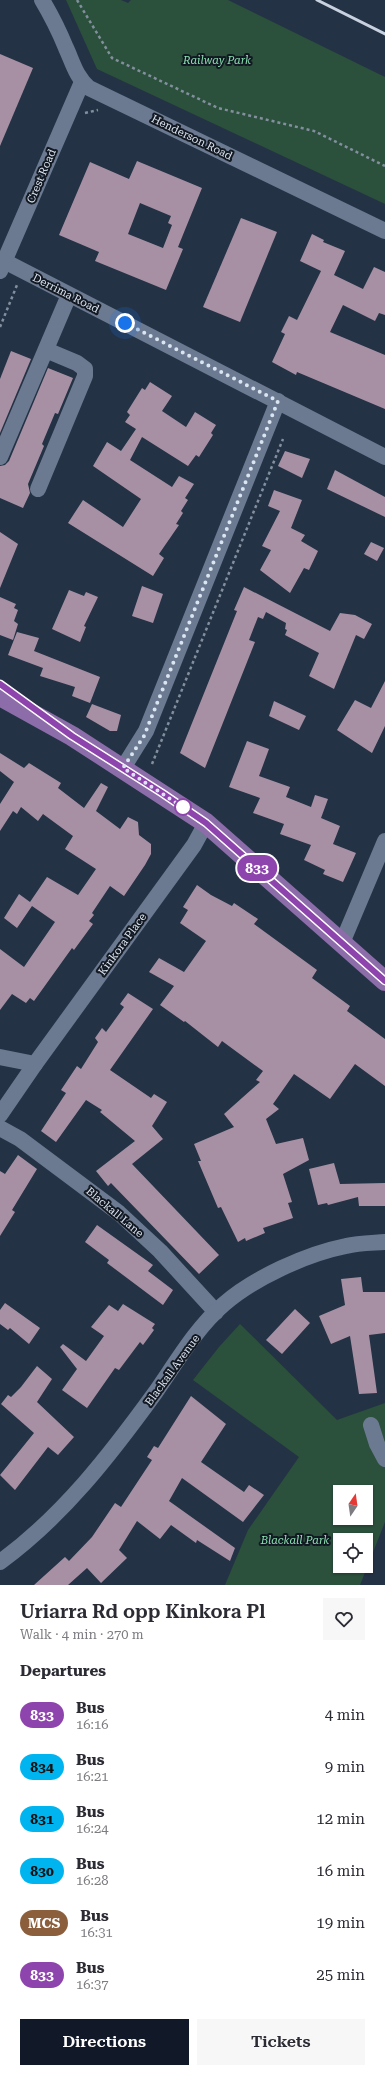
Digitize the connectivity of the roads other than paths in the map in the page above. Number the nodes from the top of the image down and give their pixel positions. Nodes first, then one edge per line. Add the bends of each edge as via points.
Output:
1 (42, 0) edge
2 (82, 82) junction
3 (385, 231) edge
4 (2, 266) edge
5 (70, 295) junction
6 (46, 350) junction
7 (278, 401) junction
8 (0, 457) edge
9 (385, 457) edge
10 (38, 489) dead end
11 (0, 684) edge
12 (0, 696) edge
13 (72, 736) junction
14 (123, 768) junction
15 (206, 823) junction
16 (385, 841) edge
17 (342, 943) junction
18 (385, 981) edge
19 (0, 1057) edge
20 (36, 1064) junction
21 (0, 1115) edge
22 (0, 1128) edge
23 (385, 1242) edge
24 (216, 1312) junction
25 (371, 1425) dead end
26 (385, 1459) edge
27 (0, 1562) edge

1 - 2 street
2 - 3 street, Henderson Road via 89,88
2 - 4 street, Crest Road
4 - 5 street, Derrima Road
5 - 6 street
5 - 7 street, Derrima Road
6 - 8 street
6 - 10 street via 77,363 85,369 85,376
7 - 9 street, Derrima Road
7 - 14 street via 144,736
11 - 13 main road
12 - 13 main road
13 - 14 main road
14 - 15 main road
15 - 17 main road
15 - 20 street, Kinkora Place via 194,845
16 - 17 street
17 - 18 main road
19 - 20 street
20 - 21 street, Kinkora Place
22 - 24 street, Blackall Lane via 24,1142 119,1213 170,1262
23 - 24 street, Blackall Avenue via 347,1245 313,1255 250,1286
24 - 27 street, Blackall Avenue via 96,1472 42,1528
25 - 26 street

